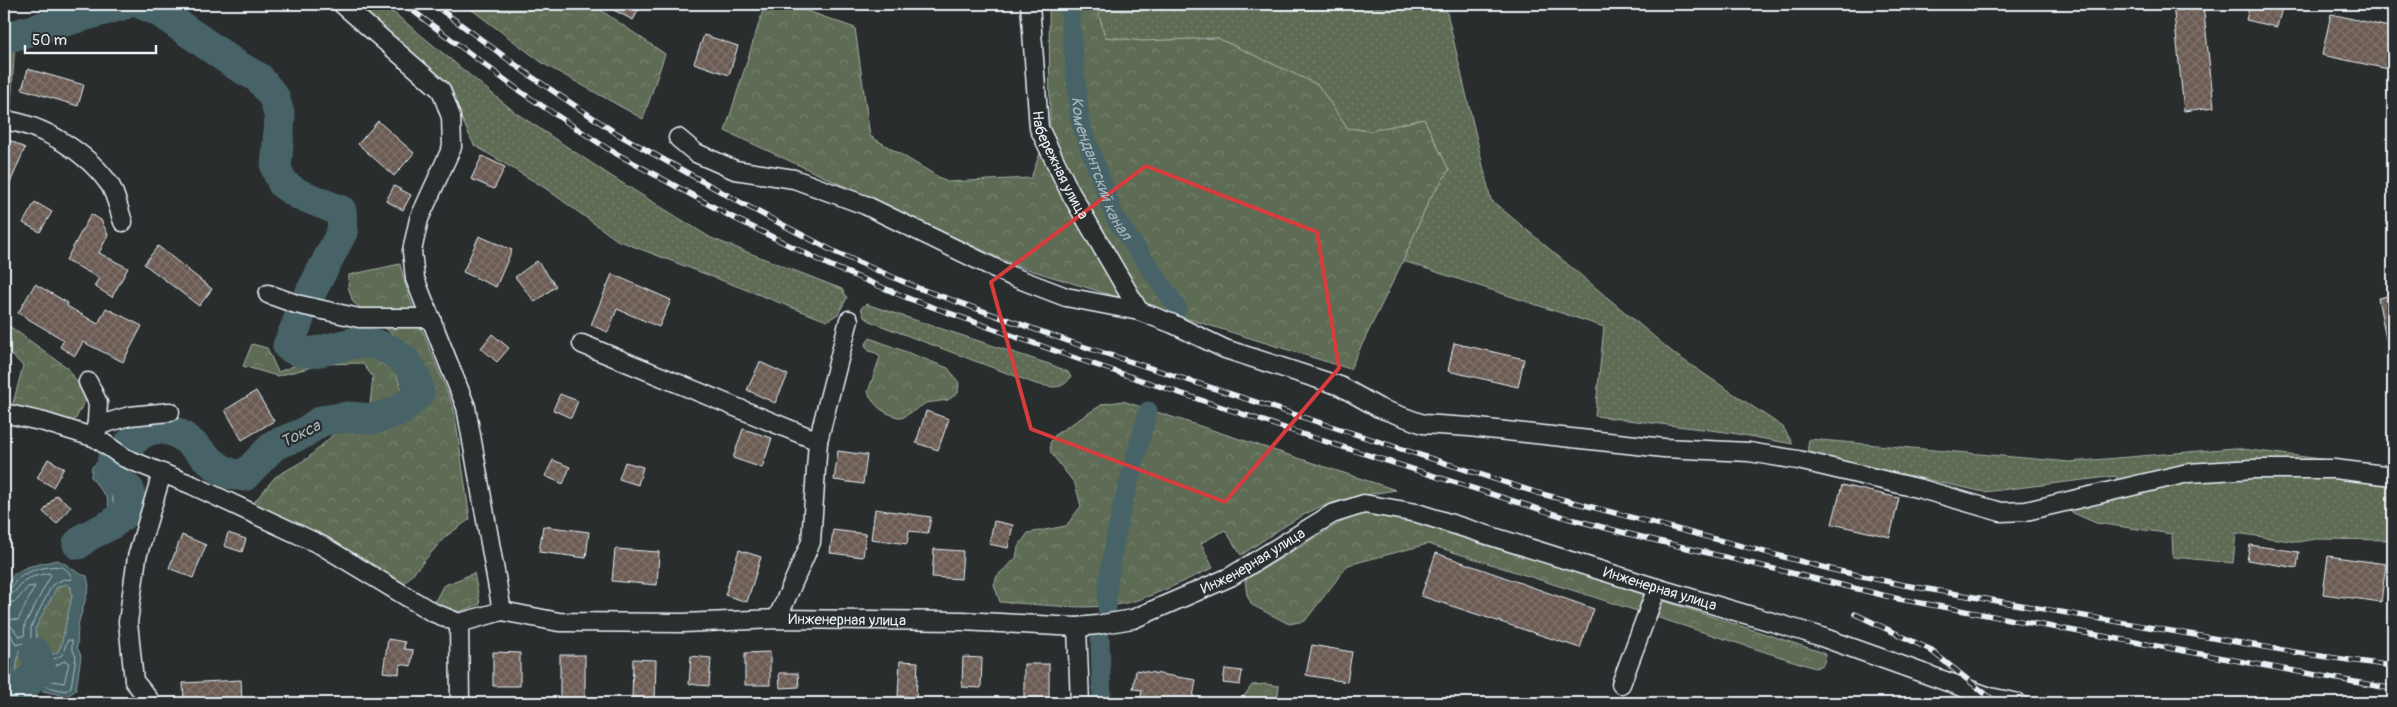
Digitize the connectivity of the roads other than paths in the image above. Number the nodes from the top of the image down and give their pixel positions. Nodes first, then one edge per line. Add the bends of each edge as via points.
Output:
1 (342, 4) edge
2 (1030, 4) edge
3 (4, 120) edge
4 (678, 138) dead end
5 (123, 222) dead end
6 (268, 294) dead end
7 (1139, 311) junction
8 (430, 318) junction
9 (849, 320) dead end
10 (582, 344) dead end
11 (88, 382) dead end
12 (170, 412) dead end
13 (4, 413) edge
14 (100, 437) junction
15 (818, 440) junction
16 (162, 473) junction
17 (2393, 476) edge
18 (1657, 588) junction
19 (502, 610) junction
20 (777, 619) junction
21 (459, 623) junction
22 (1077, 627) junction
23 (1621, 684) dead end
24 (1989, 700) edge
25 (152, 703) edge
26 (460, 703) edge
27 (1080, 703) edge
28 (2018, 703) edge

1 - 8 street via 441,90 451,117 452,148 419,219 412,251 415,279
2 - 7 street, Набережная улица via 1039,128 1070,192
3 - 5 street via 67,144 93,164 111,187
4 - 7 street via 696,153 735,170 794,179 865,205 1011,276 1066,296
6 - 8 street via 358,318
7 - 17 street via 1225,349 1340,386 1379,408 1423,424 1664,448 1749,452 1921,489 2001,512 2026,511 2188,473 2334,469
8 - 19 street via 466,406
9 - 15 street
10 - 15 street
11 - 14 street via 98,403
12 - 14 street via 130,416
13 - 14 street
14 - 16 street via 125,458
15 - 20 street via 811,542
16 - 21 street via 322,545 432,612
16 - 25 street via 137,557 128,622 134,681
18 - 22 street, Инженерная улица via 1417,513 1364,504 1332,514 1230,577 1133,619
18 - 23 street
18 - 24 street, Инженерная улица via 1816,635
19 - 20 street, Инженерная улица via 559,622 683,623
19 - 21 street, Инженерная улица
20 - 22 street, Инженерная улица via 962,621
21 - 26 street
22 - 27 street
24 - 28 street, Инженерная улица

